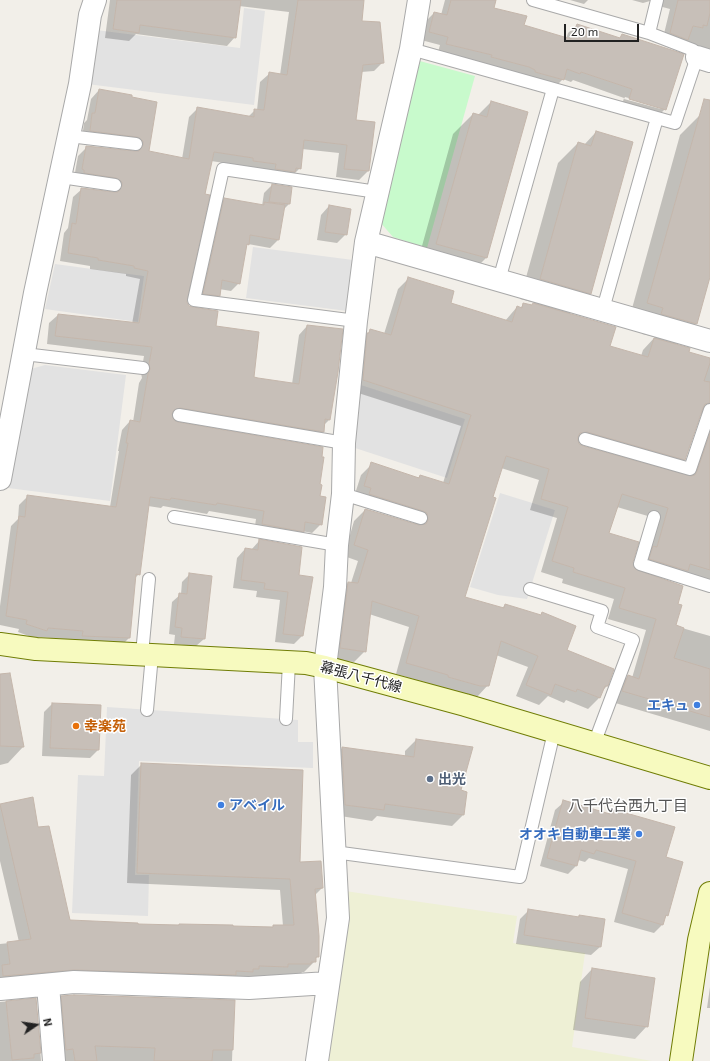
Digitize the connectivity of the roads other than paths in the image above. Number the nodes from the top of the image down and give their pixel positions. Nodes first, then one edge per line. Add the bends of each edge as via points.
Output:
1 (95, 0) edge
2 (419, 0) edge
3 (533, 0) edge
4 (657, 0) edge
5 (548, 2) edge
6 (649, 33) junction
7 (411, 49) junction
8 (704, 59) edge
9 (553, 89) junction
10 (657, 118) junction
11 (69, 136) junction
12 (136, 144) dead end
13 (61, 177) junction
14 (115, 185) dead end
15 (377, 192) junction
16 (366, 242) junction
17 (499, 280) junction
18 (603, 309) junction
19 (356, 321) junction
20 (709, 336) edge
21 (24, 354) junction
22 (143, 368) dead end
23 (710, 410) edge
24 (179, 415) dead end
25 (584, 438) dead end
26 (344, 443) junction
27 (0, 479) edge
28 (343, 494) junction
29 (174, 517) dead end
30 (654, 517) dead end
31 (421, 518) dead end
32 (337, 545) junction
33 (149, 579) dead end
34 (710, 586) edge
35 (530, 589) dead end
36 (0, 644) edge
37 (147, 655) junction
38 (289, 663) junction
39 (325, 667) junction
40 (147, 710) dead end
41 (286, 719) dead end
42 (554, 732) junction
43 (594, 744) junction
44 (710, 778) edge
45 (334, 852) junction
46 (710, 893) edge
47 (328, 983) junction
48 (48, 984) junction
49 (0, 989) edge
50 (54, 1061) edge
51 (317, 1061) edge
52 (681, 1061) edge

1 - 11 street via 90,15
2 - 7 street
3 - 5 lane
4 - 6 lane
5 - 6 lane
6 - 8 lane via 693,50
7 - 9 lane
7 - 15 street
8 - 10 lane via 675,123
9 - 10 lane
9 - 17 lane
10 - 18 lane
11 - 12 lane
11 - 13 street
13 - 14 lane
13 - 21 street
15 - 16 street
15 - 19 lane via 223,169 194,300
16 - 17 street
16 - 19 street
17 - 18 street
18 - 20 street
19 - 26 street
21 - 22 lane
21 - 27 street
23 - 25 lane via 690,469
24 - 26 lane
26 - 28 street
28 - 31 lane
28 - 32 street
29 - 32 lane
30 - 34 lane via 640,564
32 - 39 street via 335,587
33 - 37 lane
35 - 43 lane via 602,611 597,627 633,640
36 - 37 main road, 幕張八千代線
37 - 38 main road, 幕張八千代線
37 - 40 lane
38 - 39 main road, 幕張八千代線
38 - 41 lane
39 - 42 main road, 幕張八千代線
39 - 45 street
42 - 43 main road, 幕張八千代線
42 - 45 lane via 520,877
43 - 44 main road, 幕張八千代線
45 - 47 street via 338,918
46 - 52 main road via 699,940
47 - 48 street via 249,988 74,982
47 - 51 street
48 - 49 street
48 - 50 street

